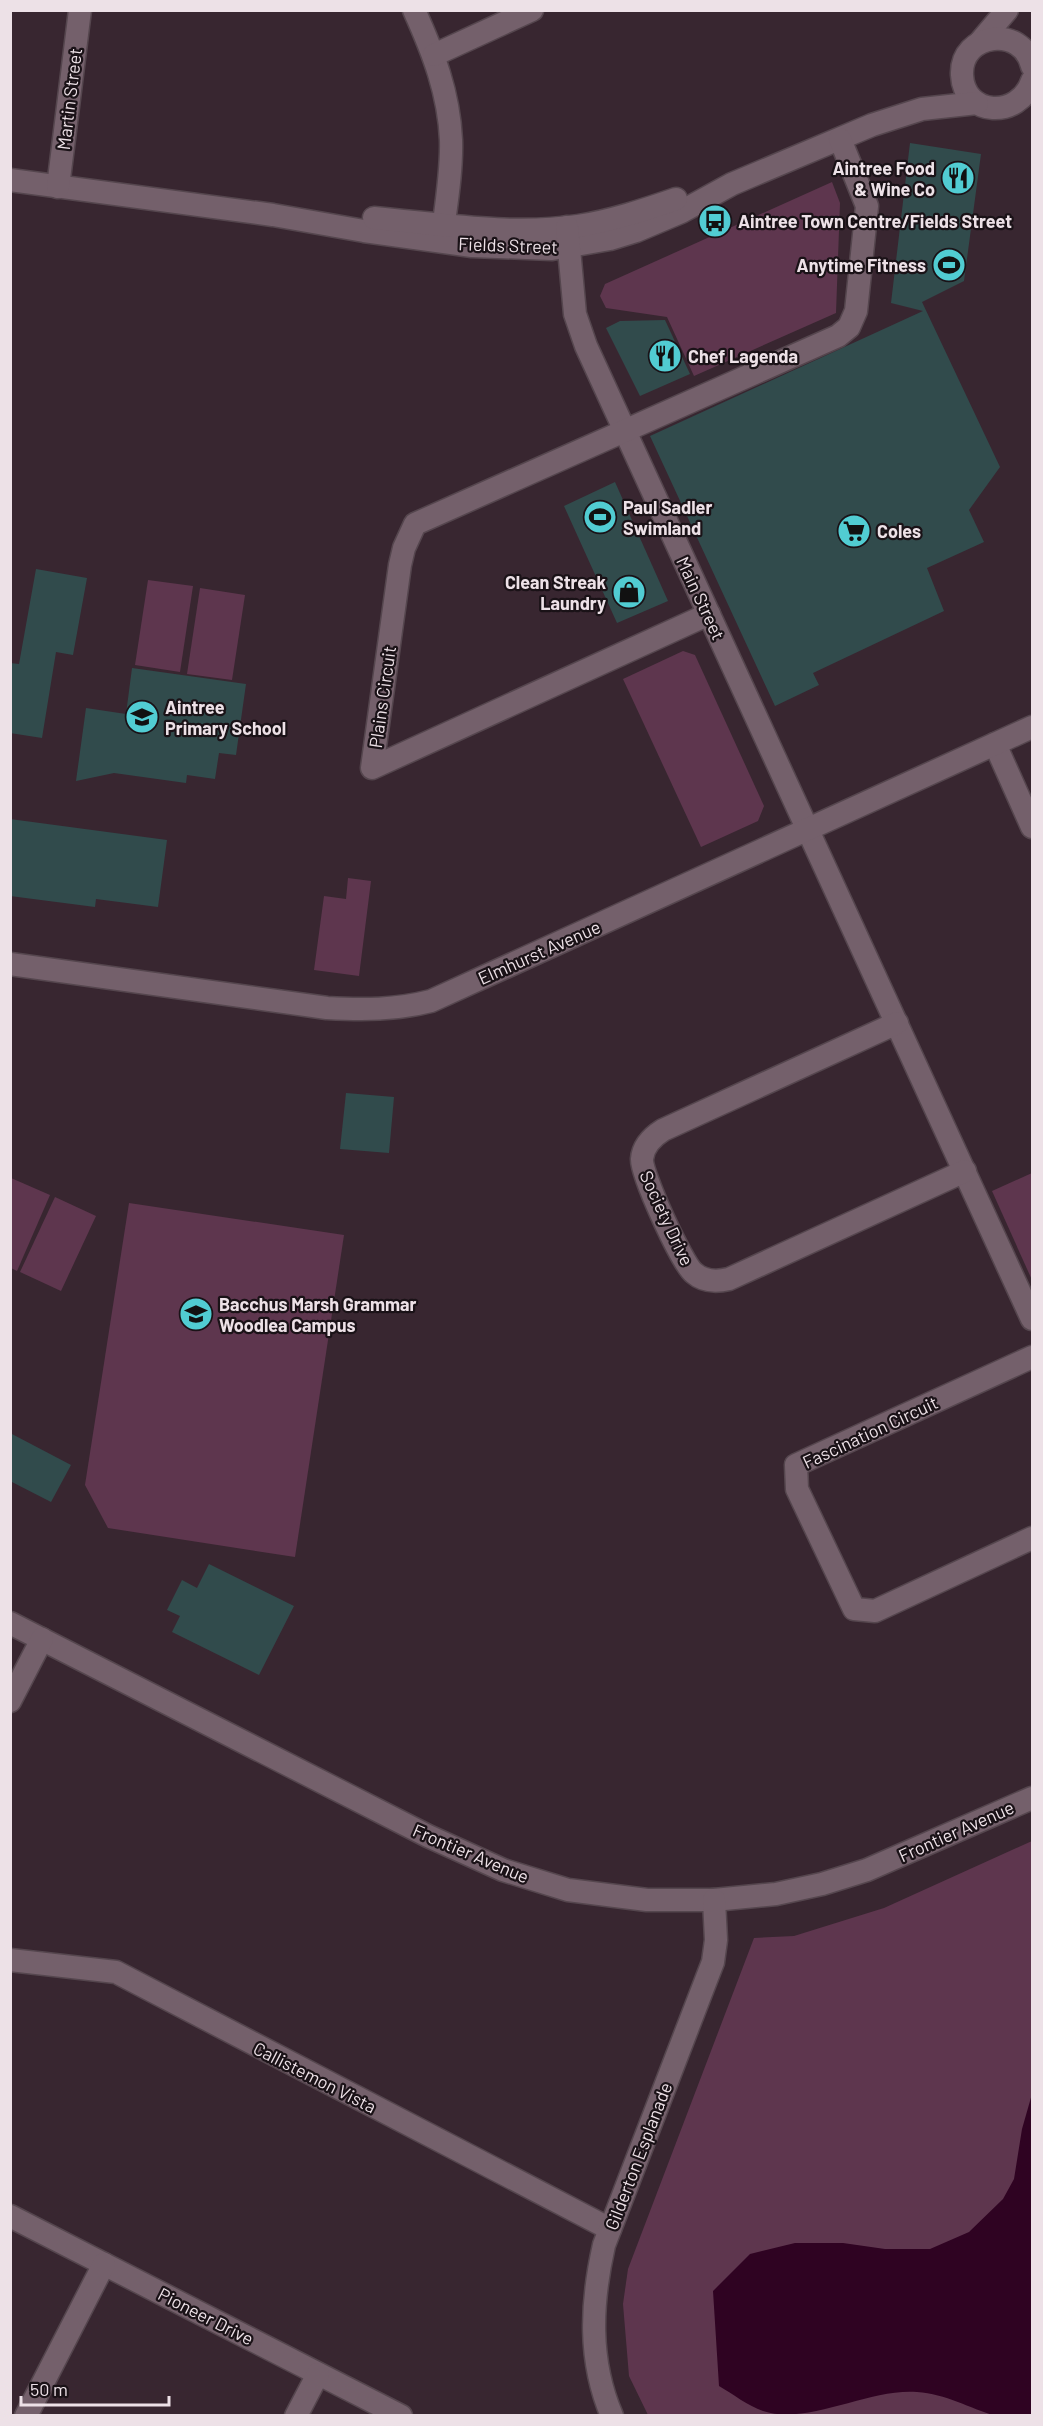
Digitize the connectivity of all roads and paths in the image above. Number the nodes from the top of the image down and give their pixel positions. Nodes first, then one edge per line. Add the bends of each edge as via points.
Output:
1 (80, 10) edge
2 (414, 10) edge
3 (532, 10) edge
4 (1007, 10) edge
5 (1019, 10) edge
6 (980, 42) junction
7 (434, 55) junction
8 (1031, 72) edge
9 (962, 73) junction
10 (977, 103) junction
11 (922, 109) junction
12 (840, 139) junction
13 (10, 180) edge
14 (58, 187) junction
15 (443, 233) junction
16 (567, 237) junction
17 (624, 431) junction
18 (709, 614) junction
19 (1032, 727) edge
20 (994, 744) junction
21 (1032, 827) edge
22 (808, 830) junction
23 (10, 964) edge
24 (897, 1023) junction
25 (965, 1171) junction
26 (1032, 1319) edge
27 (1032, 1357) edge
28 (1032, 1538) edge
29 (10, 1623) edge
30 (42, 1639) junction
31 (10, 1701) edge
32 (1032, 1798) edge
33 (714, 1900) junction
34 (10, 1960) edge
35 (10, 2216) edge
36 (610, 2229) junction
37 (104, 2265) junction
38 (318, 2374) junction
39 (26, 2415) edge
40 (296, 2415) edge
41 (401, 2415) edge
42 (611, 2415) edge

1 - 14 street, Martin Street
2 - 7 street
3 - 7 street
4 - 6 street
5 - 8 street
6 - 8 street via 1000,37 1019,45
6 - 9 street via 965,57
7 - 15 street via 446,98 451,142
8 - 10 street via 1016,104 996,109
9 - 10 street via 965,87
9 - 11 street, Fields Street
10 - 11 street, Fields Street
11 - 12 street, Fields Street
12 - 16 street, Fields Street via 732,184
12 - 17 street via 867,206 856,311 849,327 838,336
13 - 14 street, Fields Street
14 - 15 street, Fields Street via 364,231
15 - 16 street, Fields Street via 516,248
16 - 17 street, Main Street via 575,314
17 - 18 street, Main Street
17 - 18 street, Plains Circuit via 415,524 400,565 372,768
18 - 22 street, Main Street
19 - 20 street, Elmhurst Avenue
20 - 21 street
20 - 22 street, Elmhurst Avenue
22 - 23 street, Elmhurst Avenue via 430,1001 410,1006 327,1008
22 - 24 street, Main Street
24 - 25 street, Main Street
24 - 25 street, Society Drive via 663,1130 651,1139 644,1151 643,1168 684,1262 704,1279 729,1279
25 - 26 street, Main Street
27 - 28 street, Fascination Circuit via 796,1465 797,1489 854,1609 875,1611
29 - 30 street, Frontier Avenue
30 - 31 street
30 - 33 street, Frontier Avenue via 503,1870 568,1890 610,1897
32 - 33 street, Frontier Avenue via 867,1870 776,1894
33 - 36 street, Gilderton Esplanade via 716,1940 712,1962
34 - 36 street, Callistemon Vista via 116,1972
35 - 37 street, Pioneer Drive
36 - 42 street, Gilderton Esplanade via 598,2270 593,2316 597,2369
37 - 38 street, Pioneer Drive
37 - 39 street
38 - 40 street
38 - 41 street, Pioneer Drive

